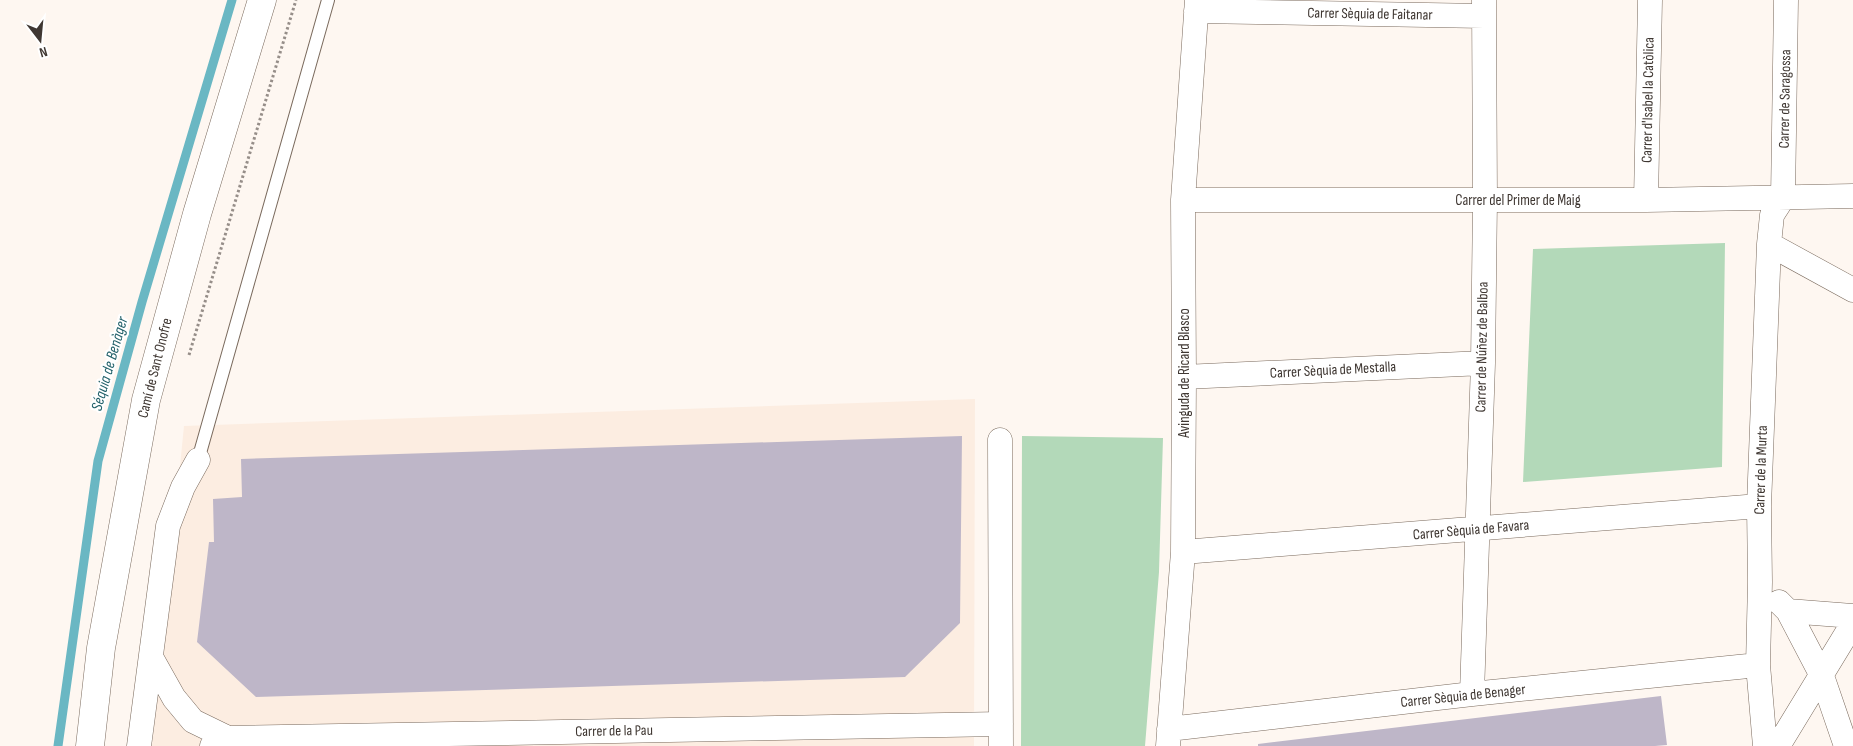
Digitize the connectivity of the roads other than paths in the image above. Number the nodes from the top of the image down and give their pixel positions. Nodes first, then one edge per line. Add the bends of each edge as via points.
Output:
1 (262, 0) edge
2 (328, 0) edge
3 (1650, 0) edge
4 (1786, 0) edge
5 (1196, 6) edge
6 (1484, 8) edge
7 (1853, 196) edge
8 (1784, 198) junction
9 (1183, 200) junction
10 (1485, 200) junction
11 (1646, 200) junction
12 (1769, 244) junction
13 (1853, 290) edge
14 (1483, 363) junction
15 (1184, 377) junction
16 (1000, 440) dead end
17 (198, 460) joint
18 (1759, 506) junction
19 (1478, 530) junction
20 (1183, 552) junction
21 (1760, 582) junction
22 (1788, 611) junction
23 (1853, 616) edge
24 (1853, 623) edge
25 (151, 657) junction
26 (1758, 665) junction
27 (1822, 676) junction
28 (1472, 694) junction
29 (1001, 735) edge
30 (1169, 737) edge
31 (220, 742) edge
32 (90, 746) edge
33 (139, 746) edge
34 (1765, 746) edge
35 (1778, 746) edge
36 (1846, 746) edge

1 - 32 main road, Camí de Sant Onofre via 197,214 146,400 101,648
2 - 17 lane
3 - 11 street, Carrer d'Isabel la Catòlica
4 - 8 street, Carrer de Saragossa
5 - 6 street, Carrer Sèquia de Faitanar
5 - 9 street, Avinguda de Ricard Blasco
6 - 10 street, Carrer de Núñez de Balboa
7 - 8 street, Carrer del Primer de Maig
8 - 11 street, Carrer del Primer de Maig
8 - 12 street, Carrer de la Murta via 1772,214
9 - 10 street, Carrer del Primer de Maig
9 - 15 street, Avinguda de Ricard Blasco
10 - 11 street, Carrer del Primer de Maig
10 - 14 street, Carrer de Núñez de Balboa
12 - 13 street
12 - 18 street, Carrer de la Murta
14 - 15 street, Carrer Sèquia de Mestalla
14 - 19 street, Carrer de Núñez de Balboa
15 - 20 street, Avinguda de Ricard Blasco
16 - 29 street
17 - 25 street via 168,526
18 - 19 street, Carrer Sèquia de Favara
18 - 21 street, Carrer de la Murta
19 - 20 street, Carrer Sèquia de Favara
19 - 28 street, Carrer de Núñez de Balboa
20 - 30 street, Avinguda de Ricard Blasco
21 - 22 street
21 - 26 street, Carrer de la Murta
22 - 23 street
22 - 27 street
24 - 27 street
25 - 31 street via 174,698 193,720
25 - 33 street
26 - 28 street, Carrer Sèquia de Benager
26 - 34 street, Carrer de la Murta
27 - 35 street
27 - 36 street
28 - 30 street, Carrer Sèquia de Benager
29 - 31 street, Carrer de la Pau

